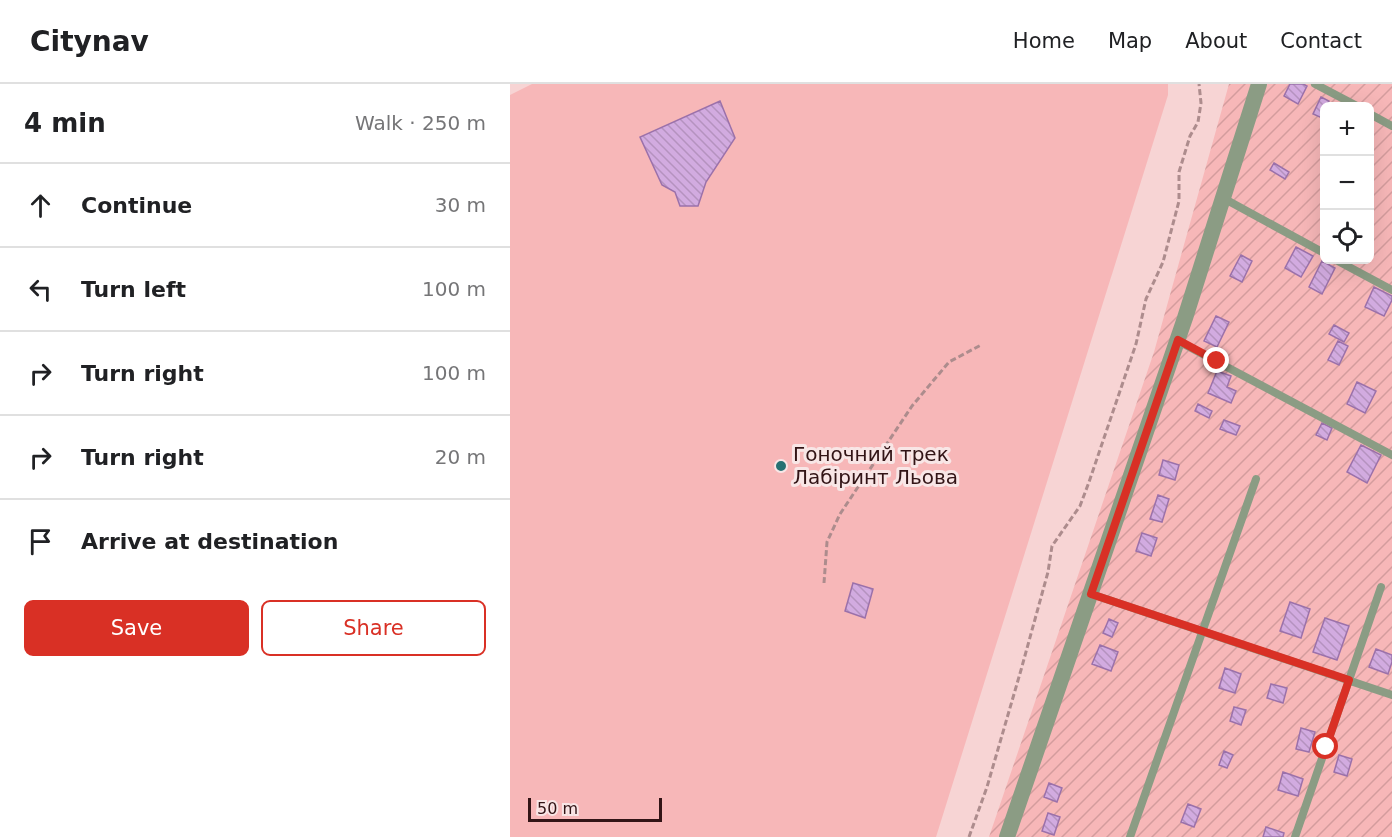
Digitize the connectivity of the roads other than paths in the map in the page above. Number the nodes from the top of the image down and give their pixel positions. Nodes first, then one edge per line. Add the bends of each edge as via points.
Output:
1 (1259, 84) edge
2 (1315, 84) edge
3 (1349, 102) edge
4 (1374, 116) edge
5 (1392, 126) edge
6 (1223, 198) junction
7 (1320, 251) edge
8 (1343, 264) edge
9 (1392, 290) edge
10 (1178, 340) junction
11 (1392, 455) edge
12 (1256, 479) dead end
13 (1381, 587) dead end
14 (1091, 594) junction
15 (1203, 631) junction
16 (1349, 680) junction
17 (1392, 695) edge
18 (1007, 837) edge
19 (1130, 837) edge
20 (1295, 837) edge

1 - 6 street
2 - 3 lane
4 - 5 lane
6 - 7 lane
6 - 10 street
8 - 9 lane
10 - 11 lane
10 - 14 street
12 - 15 lane
13 - 16 lane
14 - 15 lane
14 - 18 street
15 - 16 lane
15 - 19 lane
16 - 17 lane
16 - 20 lane

